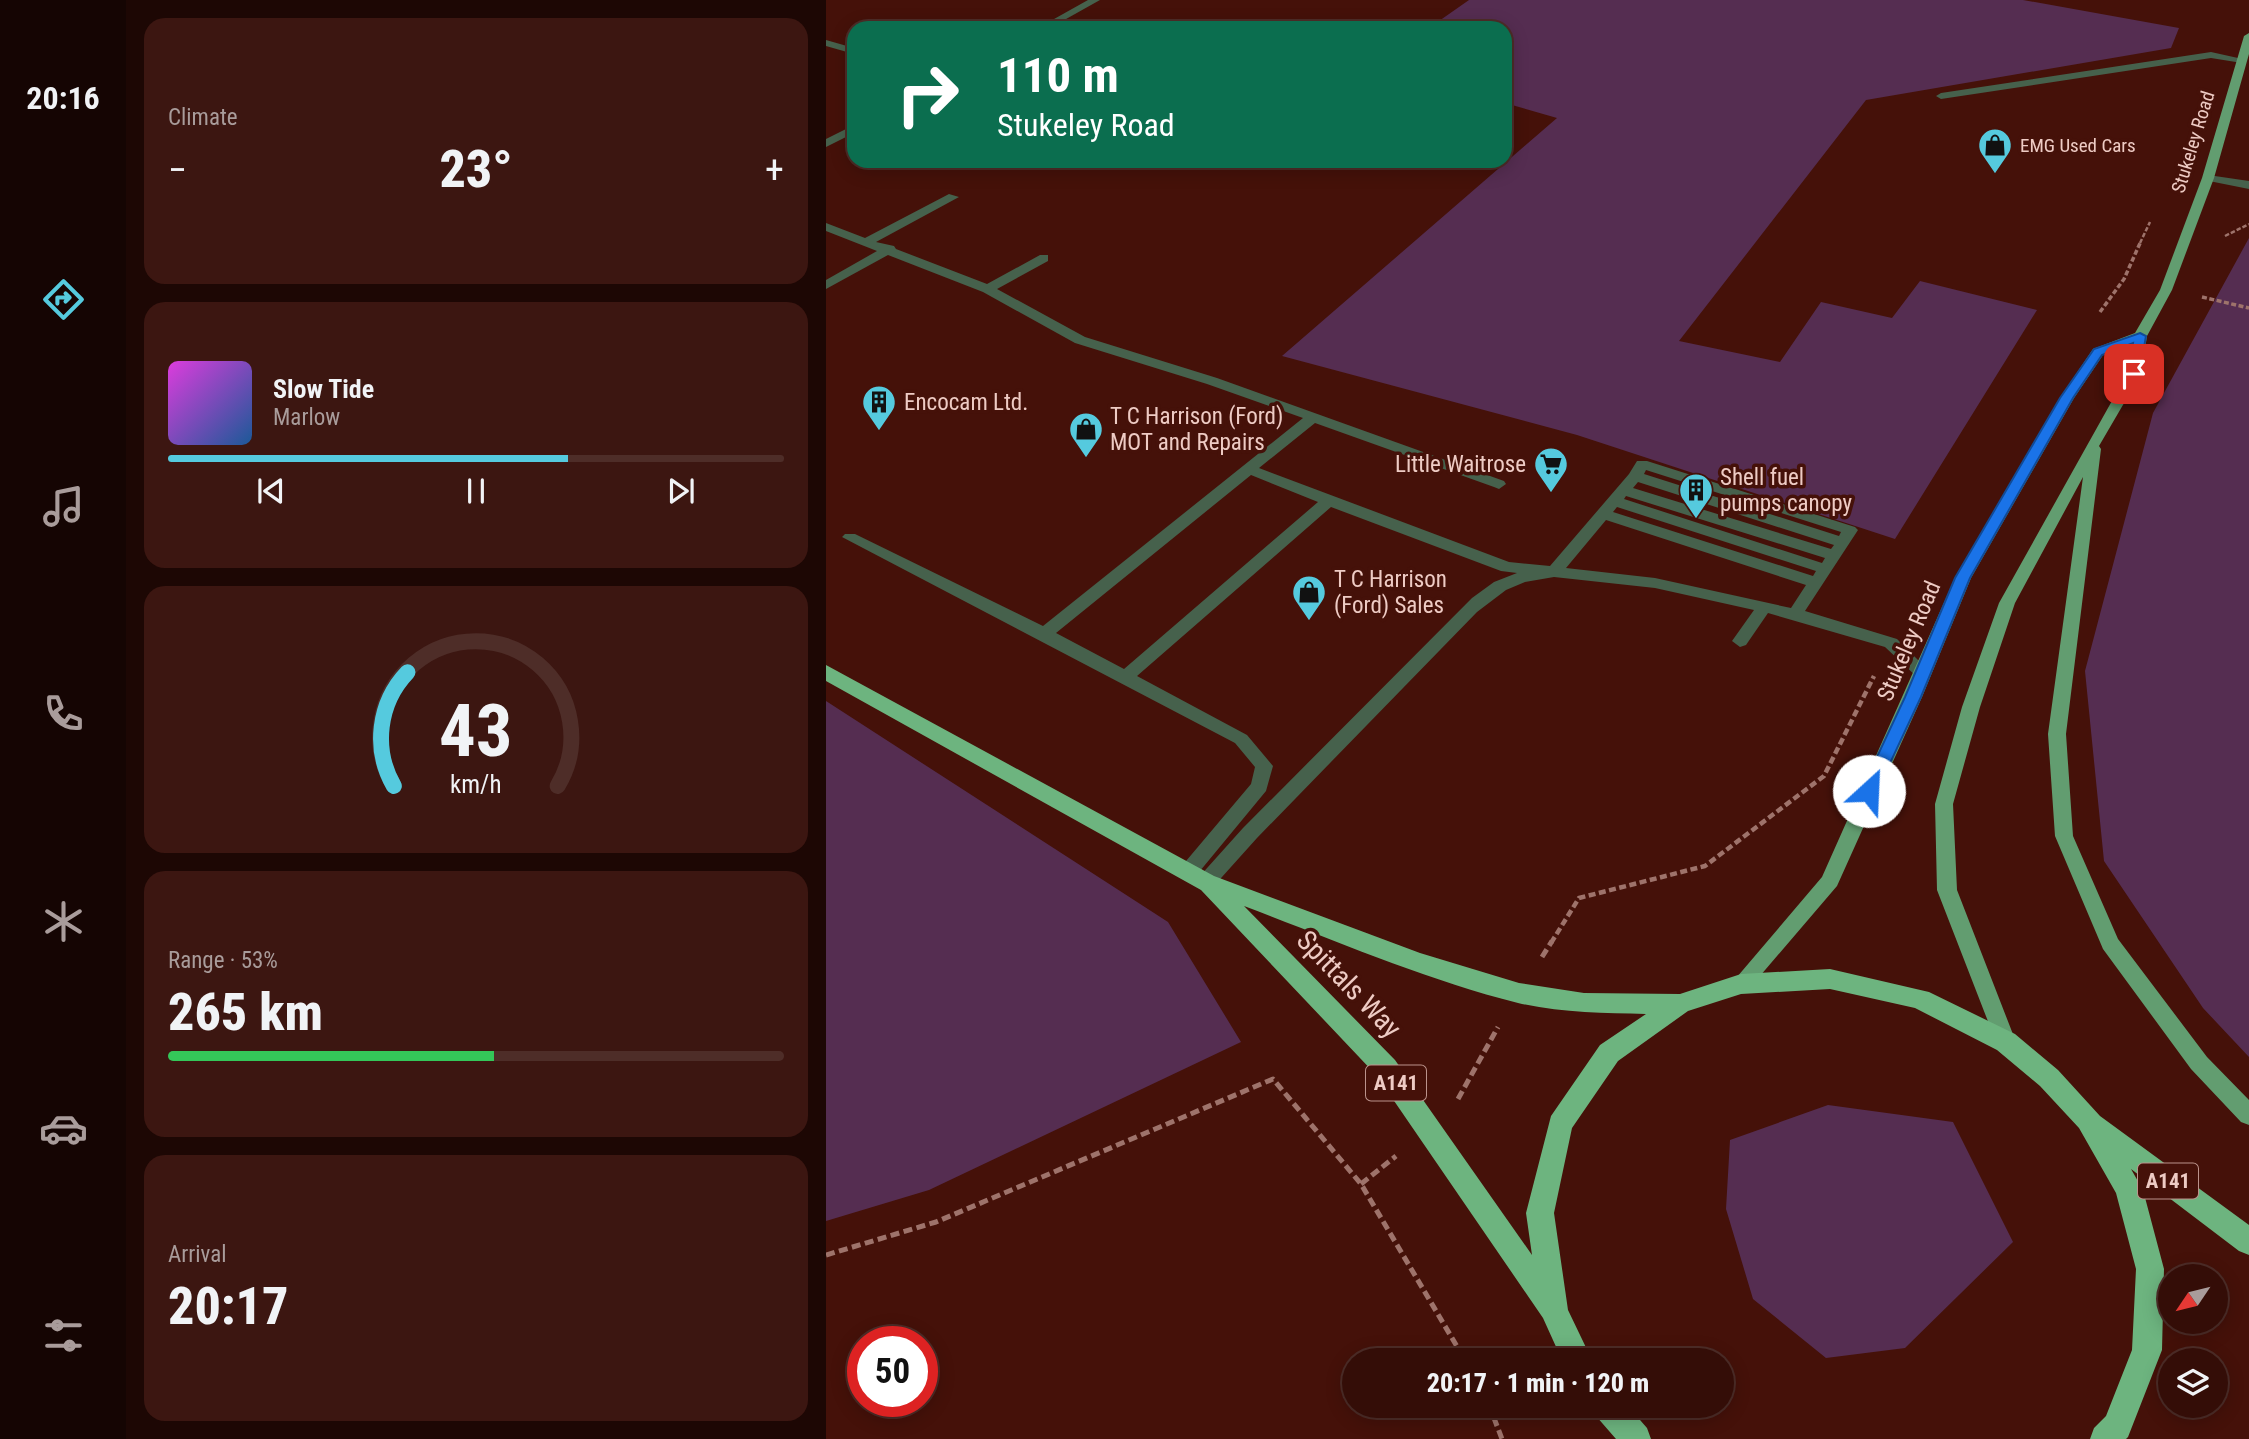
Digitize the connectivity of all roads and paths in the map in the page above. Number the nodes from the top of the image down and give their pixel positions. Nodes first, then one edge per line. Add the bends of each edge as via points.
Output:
1 (1095, 0) edge
2 (1056, 21) edge
3 (2249, 36) edge
4 (826, 43) edge
5 (847, 49) edge
6 (2242, 60) junction
7 (1941, 96) dead end
8 (847, 132) edge
9 (826, 144) edge
10 (2208, 178) junction
11 (2249, 185) edge
12 (953, 197) dead end
13 (2151, 219) dead end
14 (826, 227) edge
15 (868, 241) junction
16 (890, 250) junction
17 (1044, 258) dead end
18 (826, 285) edge
19 (988, 289) junction
20 (2200, 297) dead end
21 (2249, 308) edge
22 (2099, 313) dead end
23 (2140, 336) junction
24 (1312, 418) junction
25 (2096, 439) junction
26 (1249, 469) junction
27 (1499, 484) dead end
28 (1329, 501) junction
29 (1614, 502) junction
30 (850, 537) dead end
31 (1834, 556) junction
32 (1507, 567) junction
33 (1554, 572) junction
34 (1816, 583) junction
35 (1765, 606) junction
36 (1471, 609) junction
37 (1795, 614) junction
38 (1044, 634) junction
39 (1740, 640) dead end
40 (826, 672) edge
41 (1923, 673) junction
42 (1126, 677) junction
43 (1874, 677) dead end
44 (1197, 877) junction
45 (1579, 898) dead end
46 (1741, 984) junction
47 (1680, 1004) junction
48 (1501, 1022) dead end
49 (2006, 1042) junction
50 (1452, 1111) dead end
51 (2249, 1115) edge
52 (2088, 1120) junction
53 (2249, 1242) edge
54 (826, 1255) edge
55 (1554, 1311) junction
56 (1458, 1348) edge
57 (1571, 1348) edge
58 (1494, 1418) edge
59 (1617, 1418) edge
60 (1632, 1438) edge
61 (1502, 1439) edge
62 (2105, 1439) edge

1 - 2 street
3 - 6 main road, Stukeley Road
4 - 5 street
6 - 7 street via 2211,55
6 - 10 main road, Stukeley Road
8 - 9 street
10 - 11 street
10 - 23 main road, Stukeley Road via 2166,289
12 - 15 street
13 - 22 path via 2124,279
14 - 15 street
15 - 16 street
16 - 18 street
16 - 19 street
17 - 19 street
19 - 24 street via 1080,340
20 - 21 path
23 - 25 main road, Stukeley Road via 2134,374
23 - 41 main road, Stukeley Road via 2098,352 2067,398 1963,578
24 - 26 street
24 - 27 street
25 - 49 main road, Stukeley Road via 2007,603 1971,706 1944,804 1947,890
25 - 51 main road via 2057,734 2064,836 2110,943 2199,1063
26 - 28 street
26 - 38 street
28 - 32 street
28 - 42 street
29 - 31 street
29 - 31 street via 1635,476
29 - 33 street
29 - 34 street
30 - 38 street
31 - 34 street
32 - 33 street
32 - 36 street
33 - 35 street via 1655,583
33 - 36 street via 1500,586
34 - 37 street
35 - 37 street
35 - 39 street
36 - 44 street via 1260,823
37 - 41 street via 1891,643
38 - 42 street
40 - 44 highway, Spittals Way / A141
41 - 46 main road, Stukeley Road via 1830,881
42 - 44 street via 1241,739 1264,766 1260,786
43 - 45 path via 1824,776 1705,866
44 - 47 highway, Spittals Way / A141 via 1415,961 1519,993 1584,1003
44 - 55 highway, Spittals Way / A141 via 1386,1068
46 - 47 highway
46 - 49 highway via 1830,979 1920,999
47 - 55 highway via 1609,1053 1560,1124 1540,1213
48 - 50 path
49 - 52 highway via 2049,1078
52 - 53 highway, A141
52 - 62 highway via 2129,1190 2150,1269 2147,1350 2117,1426
54 - 56 path via 936,1222 1273,1079 1361,1184
55 - 57 highway
58 - 61 path
59 - 60 highway

